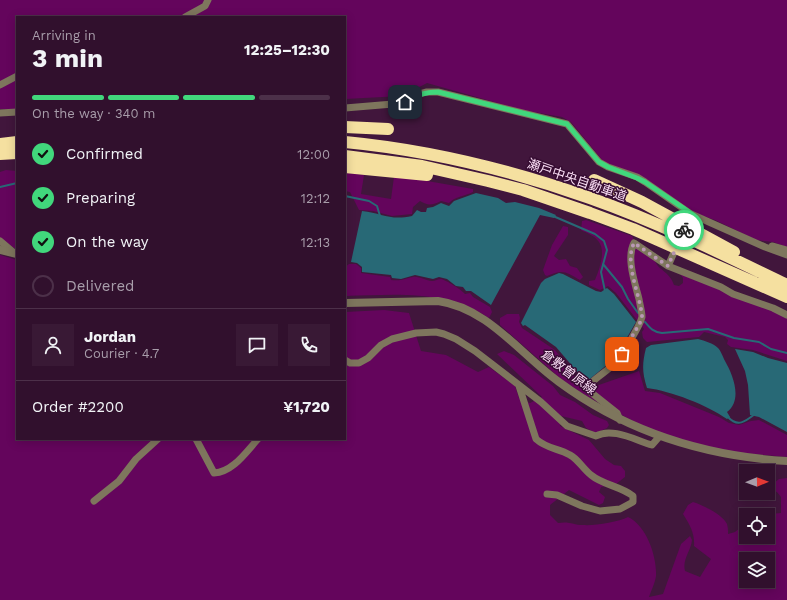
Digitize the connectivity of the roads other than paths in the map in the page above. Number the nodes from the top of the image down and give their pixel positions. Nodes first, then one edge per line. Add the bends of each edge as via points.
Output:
1 (208, 0) edge
2 (187, 16) edge
3 (16, 77) edge
4 (0, 85) edge
5 (346, 108) edge
6 (16, 112) edge
7 (0, 113) edge
8 (346, 127) edge
9 (388, 129) dead end
10 (16, 142) edge
11 (346, 142) edge
12 (0, 144) edge
13 (16, 153) edge
14 (0, 154) edge
15 (346, 156) edge
16 (16, 161) edge
17 (0, 162) edge
18 (346, 167) edge
19 (594, 180) dead end
20 (488, 181) junction
21 (692, 214) junction
22 (0, 241) edge
23 (762, 246) junction
24 (0, 250) edge
25 (787, 250) edge
26 (15, 253) edge
27 (787, 255) edge
28 (668, 264) junction
29 (760, 272) junction
30 (787, 285) edge
31 (787, 297) edge
32 (346, 303) edge
33 (787, 315) edge
34 (346, 361) edge
35 (519, 386) junction
36 (620, 420) junction
37 (659, 437) junction
38 (157, 440) edge
39 (197, 440) edge
40 (257, 440) edge
41 (787, 460) edge
42 (548, 494) dead end
43 (94, 501) dead end

1 - 2 street via 205,6
3 - 4 street
5 - 21 street via 405,102 419,94 438,92 567,124 599,162 645,182
6 - 7 street
8 - 9 highway
10 - 12 highway
11 - 29 highway, 瀬戸中央自動車道 via 399,148 444,157 524,176 569,190 634,214
13 - 14 highway
15 - 20 highway, 瀬戸中央自動車道 via 422,166
16 - 17 highway
18 - 20 highway
19 - 29 highway via 642,202 734,251
20 - 31 highway, 瀬戸中央自動車道 via 566,204 633,229
21 - 23 street
21 - 28 street
22 - 26 street
23 - 25 street via 769,245
23 - 27 street
24 - 26 street
28 - 33 street
28 - 36 street via 634,243 631,255 642,312 641,321 616,362 588,386 588,390 617,413
29 - 30 highway, 瀬戸中央自動車道
32 - 36 street, 倉敷曽原線 via 438,301 464,308 479,315 557,381
34 - 35 street via 359,363 368,358 380,345 392,339 416,333 436,332 456,339 475,351
35 - 37 street via 567,426 596,436 603,432 615,433 652,445
35 - 42 street via 536,439 543,445 571,455 590,474 605,484 625,490 633,496 633,502 620,509 600,511
36 - 37 street, 倉敷曽原線
37 - 41 street, 倉敷曽原線 via 746,458
38 - 43 street via 136,459 119,481
39 - 40 street via 214,474 231,468

